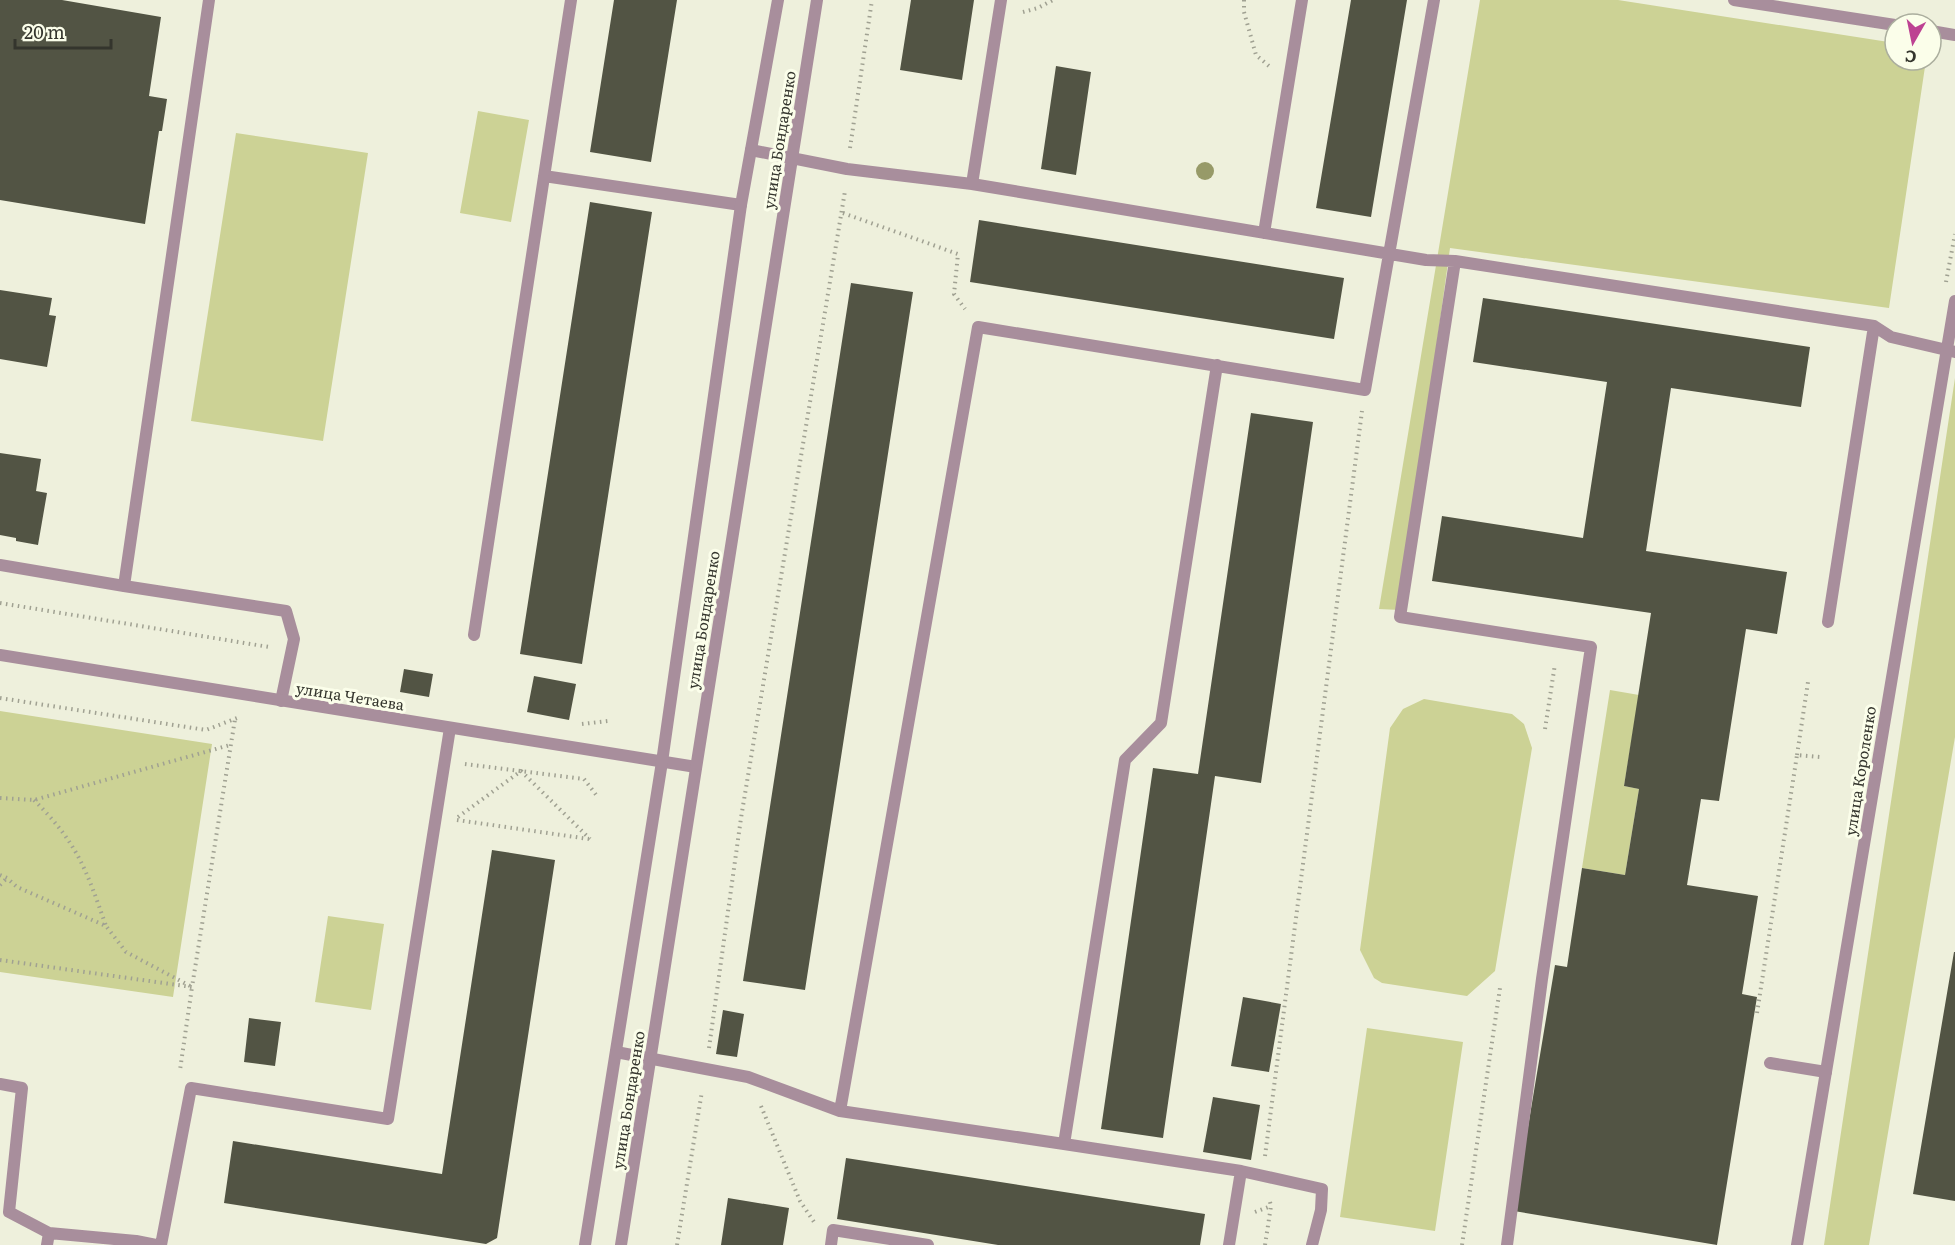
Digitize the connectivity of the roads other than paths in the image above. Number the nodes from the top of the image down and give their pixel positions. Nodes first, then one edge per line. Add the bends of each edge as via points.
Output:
1 (209, 0) edge
2 (571, 0) edge
3 (778, 0) edge
4 (817, 0) edge
5 (1001, 0) edge
6 (1302, 0) edge
7 (1434, 0) edge
8 (1734, 0) edge
9 (1883, 24) edge
10 (751, 150) junction
11 (792, 156) junction
12 (544, 176) junction
13 (972, 184) junction
14 (741, 206) junction
15 (1264, 233) junction
16 (1387, 254) junction
17 (1455, 261) junction
18 (1955, 301) edge
19 (1874, 326) junction
20 (1951, 351) edge
21 (1217, 365) junction
22 (0, 565) edge
23 (124, 586) junction
24 (1828, 622) dead end
25 (474, 635) dead end
26 (0, 655) edge
27 (282, 700) junction
28 (450, 728) junction
29 (662, 762) junction
30 (696, 767) junction
31 (616, 1052) junction
32 (651, 1059) junction
33 (1770, 1063) dead end
34 (1826, 1072) junction
35 (0, 1084) edge
36 (840, 1111) junction
37 (1064, 1144) junction
38 (1241, 1171) junction
39 (48, 1239) edge
40 (156, 1245) edge
41 (161, 1245) edge
42 (585, 1245) edge
43 (621, 1245) edge
44 (831, 1245) edge
45 (928, 1245) edge
46 (1229, 1245) edge
47 (1312, 1245) edge
48 (1507, 1245) edge
49 (1797, 1245) edge

1 - 23 street
2 - 12 street
3 - 10 street, улица Бондаренко
4 - 11 street, улица Бондаренко
5 - 13 street
6 - 15 street
7 - 16 street
8 - 9 street
10 - 11 street
10 - 14 street, улица Бондаренко
11 - 13 street via 847,169
11 - 30 street, улица Бондаренко
12 - 14 street
12 - 25 street
13 - 15 street
14 - 29 street, улица Бондаренко
15 - 16 street
16 - 17 street
16 - 21 street via 1365,390
17 - 19 street
17 - 48 street via 1400,617 1591,647
18 - 20 street, улица Короленко
19 - 20 street via 1891,337
19 - 24 street
20 - 34 street, улица Короленко
21 - 36 street via 978,327
21 - 37 street via 1161,723 1125,760
22 - 23 street
23 - 27 street via 286,611 294,639
26 - 27 street, улица Четаева
27 - 28 street, улица Четаева
28 - 29 street, улица Четаева
28 - 41 street via 388,1119 191,1088
29 - 30 street, улица Четаева
29 - 31 street, улица Бондаренко
30 - 32 street, улица Бондаренко
31 - 32 street
31 - 42 street, улица Бондаренко
32 - 36 street via 748,1077
32 - 43 street, улица Бондаренко
33 - 34 street
34 - 49 street, улица Короленко
35 - 39 street via 22,1088 9,1212
36 - 37 street
37 - 38 street
38 - 46 street
38 - 47 street via 1322,1189
39 - 40 street via 136,1240
44 - 45 street via 833,1230

